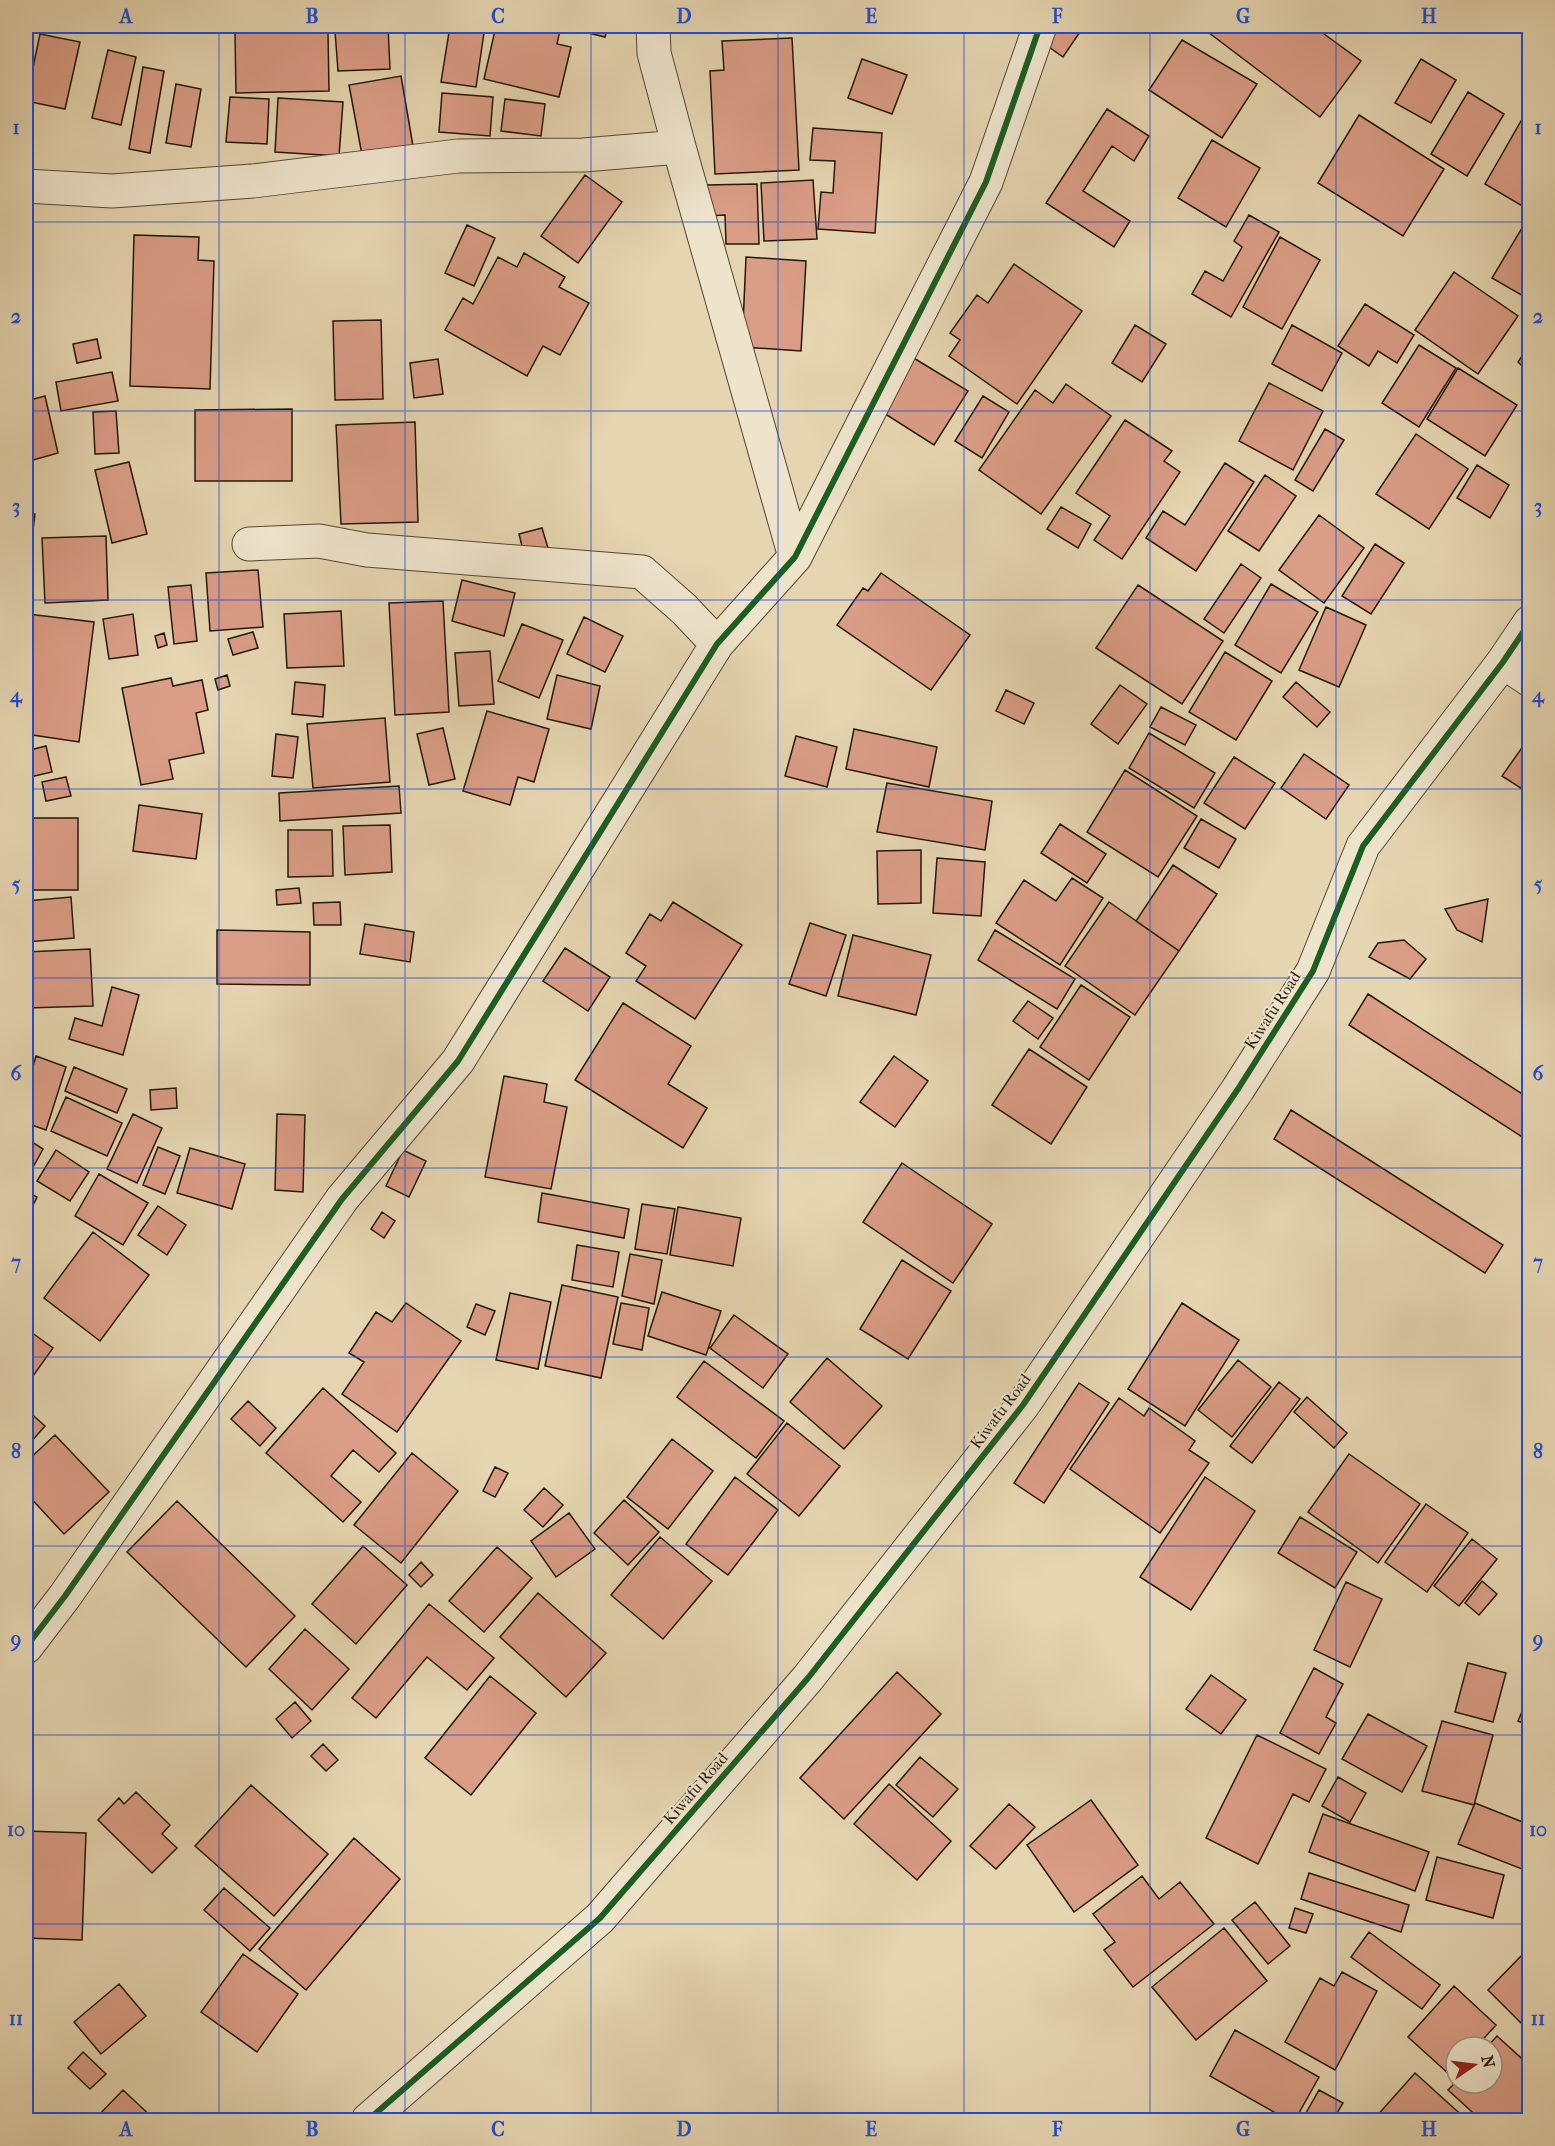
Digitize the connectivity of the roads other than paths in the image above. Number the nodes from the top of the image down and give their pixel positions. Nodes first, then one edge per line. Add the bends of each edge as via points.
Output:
1 (652, 26) edge
2 (1040, 26) edge
3 (679, 147) junction
4 (26, 186) edge
5 (249, 544) dead end
6 (795, 557) junction
7 (1530, 622) edge
8 (717, 644) junction
9 (1503, 662) junction
10 (1530, 680) edge
11 (26, 1647) edge
12 (368, 2121) edge

1 - 3 street via 654,53
2 - 6 street via 986,183
3 - 4 street via 584,155 458,156 253,181 112,191
3 - 6 street
5 - 8 street via 319,541 367,550 642,572
6 - 8 street
7 - 9 street, Kiwafu Road
8 - 11 street via 458,1060 342,1199
9 - 10 street
9 - 12 street, Kiwafu Road via 1363,846 1313,971 1238,1089 1023,1406 808,1678 600,1918

